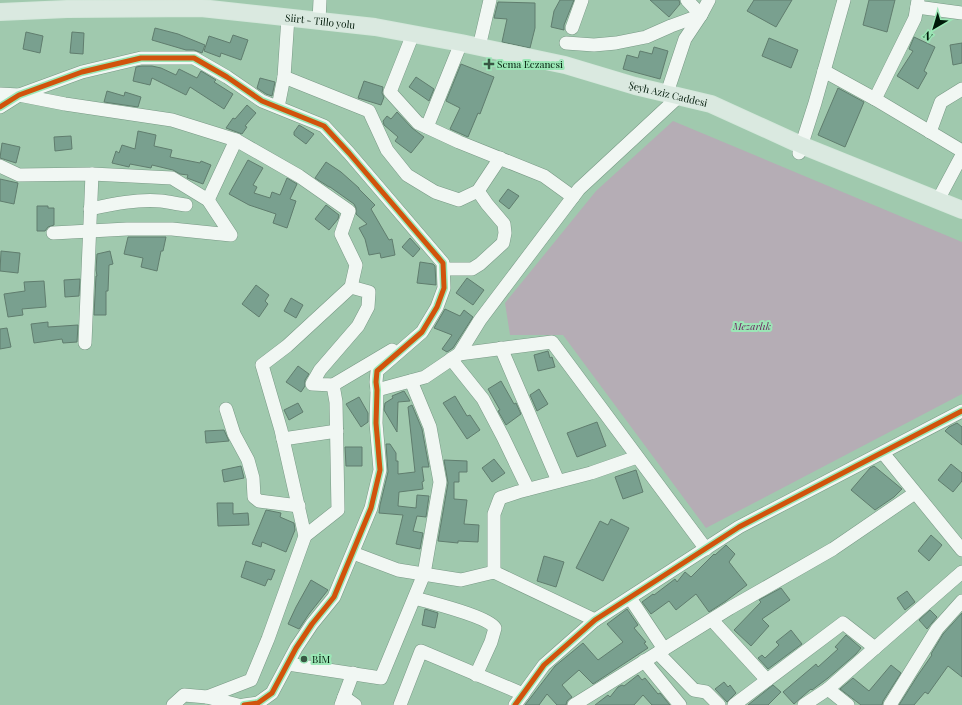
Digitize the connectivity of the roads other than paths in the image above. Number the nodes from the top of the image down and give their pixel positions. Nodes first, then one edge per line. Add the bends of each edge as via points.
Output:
1 (320, 0) edge
2 (490, 0) edge
3 (582, 0) edge
4 (687, 0) edge
5 (709, 0) edge
6 (844, 0) edge
7 (917, 3) edge
8 (98, 4) edge
9 (0, 12) edge
10 (962, 13) edge
11 (701, 15) junction
12 (288, 17) junction
13 (319, 21) junction
14 (572, 28) dead end
15 (413, 34) junction
16 (461, 43) junction
17 (566, 43) dead end
18 (479, 47) junction
19 (824, 71) junction
20 (284, 77) junction
21 (635, 86) joint
22 (962, 89) edge
23 (0, 94) edge
24 (19, 95) junction
25 (671, 96) junction
26 (875, 99) junction
27 (0, 107) edge
28 (278, 107) junction
29 (427, 127) junction
30 (930, 132) junction
31 (236, 140) junction
32 (800, 149) junction
33 (962, 151) edge
34 (962, 155) edge
35 (500, 158) junction
36 (0, 166) edge
37 (92, 174) junction
38 (478, 191) junction
39 (573, 197) junction
40 (208, 200) junction
41 (938, 200) junction
42 (186, 205) dead end
43 (90, 208) junction
44 (962, 210) edge
45 (962, 222) edge
46 (89, 232) junction
47 (53, 234) dead end
48 (444, 269) junction
49 (351, 287) junction
50 (422, 332) junction
51 (85, 343) dead end
52 (501, 348) junction
53 (455, 357) junction
54 (411, 381) junction
55 (333, 385) junction
56 (377, 390) junction
57 (226, 409) dead end
58 (962, 411) edge
59 (337, 431) junction
60 (283, 438) junction
61 (883, 453) junction
62 (637, 457) junction
63 (558, 481) junction
64 (528, 489) junction
65 (915, 493) junction
66 (299, 506) junction
67 (305, 536) junction
68 (706, 549) junction
69 (962, 550) edge
70 (353, 553) junction
71 (494, 572) junction
72 (962, 572) edge
73 (424, 574) junction
74 (415, 598) junction
75 (630, 598) junction
76 (962, 601) edge
77 (595, 620) junction
78 (712, 620) junction
79 (875, 648) junction
80 (661, 651) junction
81 (644, 661) junction
82 (288, 664) junction
83 (353, 673) junction
84 (476, 675) junction
85 (767, 680) junction
86 (828, 689) junction
87 (523, 694) junction
88 (207, 697) junction
89 (343, 701) edge
90 (173, 705) edge
91 (238, 705) edge
92 (244, 705) edge
93 (355, 705) edge
94 (400, 705) edge
95 (515, 705) edge
96 (574, 705) edge
97 (680, 705) edge
98 (719, 705) edge
99 (734, 705) edge
100 (804, 705) edge
101 (848, 705) edge
102 (890, 705) edge

1 - 13 street
2 - 18 street
3 - 14 street
4 - 11 street
5 - 11 street
6 - 19 street
7 - 10 street
7 - 26 street via 915,18
8 - 9 main road, Siirt - Tillo yolu
8 - 12 main road, Siirt - Tillo yolu via 201,8
11 - 17 street via 646,37 616,44
11 - 25 street via 685,39
12 - 13 main road, Siirt - Tillo yolu
12 - 20 street
13 - 15 main road, Siirt - Tillo yolu
15 - 16 main road, Siirt - Tillo yolu
15 - 29 street via 390,92 418,123
16 - 18 main road, Siirt - Tillo yolu
16 - 29 street
18 - 21 main road, Siirt - Tillo yolu via 565,65
19 - 26 street
19 - 32 street
20 - 28 street
20 - 38 street via 369,111 387,150 407,175 435,192 458,200
21 - 25 main road, Şeyh Aziz Caddesi
22 - 30 street via 940,102
23 - 24 street
24 - 27 street
24 - 28 street via 82,72 140,58 194,58 262,101
24 - 31 street via 172,120
25 - 32 main road, Şeyh Aziz Caddesi via 711,104
25 - 39 street
26 - 30 street
28 - 48 street via 324,126 443,263
29 - 35 street
30 - 33 street
31 - 40 street
31 - 49 street via 299,176 349,211 341,234 356,265
32 - 41 main road, Şeyh Aziz Caddesi
32 - 45 main road, Şeyh Aziz Caddesi via 862,181
34 - 41 street
35 - 38 street
35 - 39 street via 544,176
36 - 37 street via 19,174
37 - 40 street via 172,178
37 - 43 street
38 - 48 street via 504,224 506,234 503,243 472,269
39 - 53 street
40 - 46 street via 231,235 172,229
41 - 44 main road, Şeyh Aziz Caddesi
42 - 43 street via 138,201
43 - 46 street
46 - 47 street
46 - 51 street
48 - 50 street via 444,288 437,307
49 - 55 street via 369,292 368,306 358,326 320,370 312,384
49 - 60 street via 287,346 262,365
50 - 55 street
50 - 56 street via 377,370
52 - 53 street
52 - 62 street via 552,342
52 - 63 street
53 - 54 street via 425,377
53 - 64 street via 483,399
54 - 56 street
54 - 73 street via 430,427 440,482
55 - 59 street
56 - 70 street via 376,423 380,470 371,508
57 - 66 street via 234,434 248,460 253,478 254,497 259,501
58 - 61 street
59 - 60 street
59 - 67 street via 338,510
60 - 66 street
61 - 65 street
61 - 68 street via 739,527
62 - 63 street
62 - 68 street
63 - 64 street
64 - 71 street via 500,498 494,514
65 - 69 street
65 - 78 street via 833,549
66 - 67 street
67 - 88 street via 251,680
68 - 75 street
70 - 73 street via 398,570
70 - 82 street via 334,597 312,624
71 - 73 street via 461,580
71 - 77 street
72 - 79 street
73 - 74 street
74 - 83 street via 381,678
74 - 84 street via 492,624 495,628 491,642
75 - 77 street
75 - 80 street
76 - 102 street via 937,629
77 - 87 street via 544,665
78 - 80 street
78 - 85 street
79 - 85 street via 843,624
79 - 86 street
80 - 81 street
80 - 98 street via 694,690 706,692
81 - 96 street
81 - 97 street
82 - 83 street
82 - 92 street via 272,693 258,703
83 - 89 street
84 - 87 street
84 - 94 street via 421,651
85 - 99 street
86 - 100 street
86 - 101 street
87 - 95 street
88 - 90 street via 184,695
88 - 91 street
89 - 93 street

